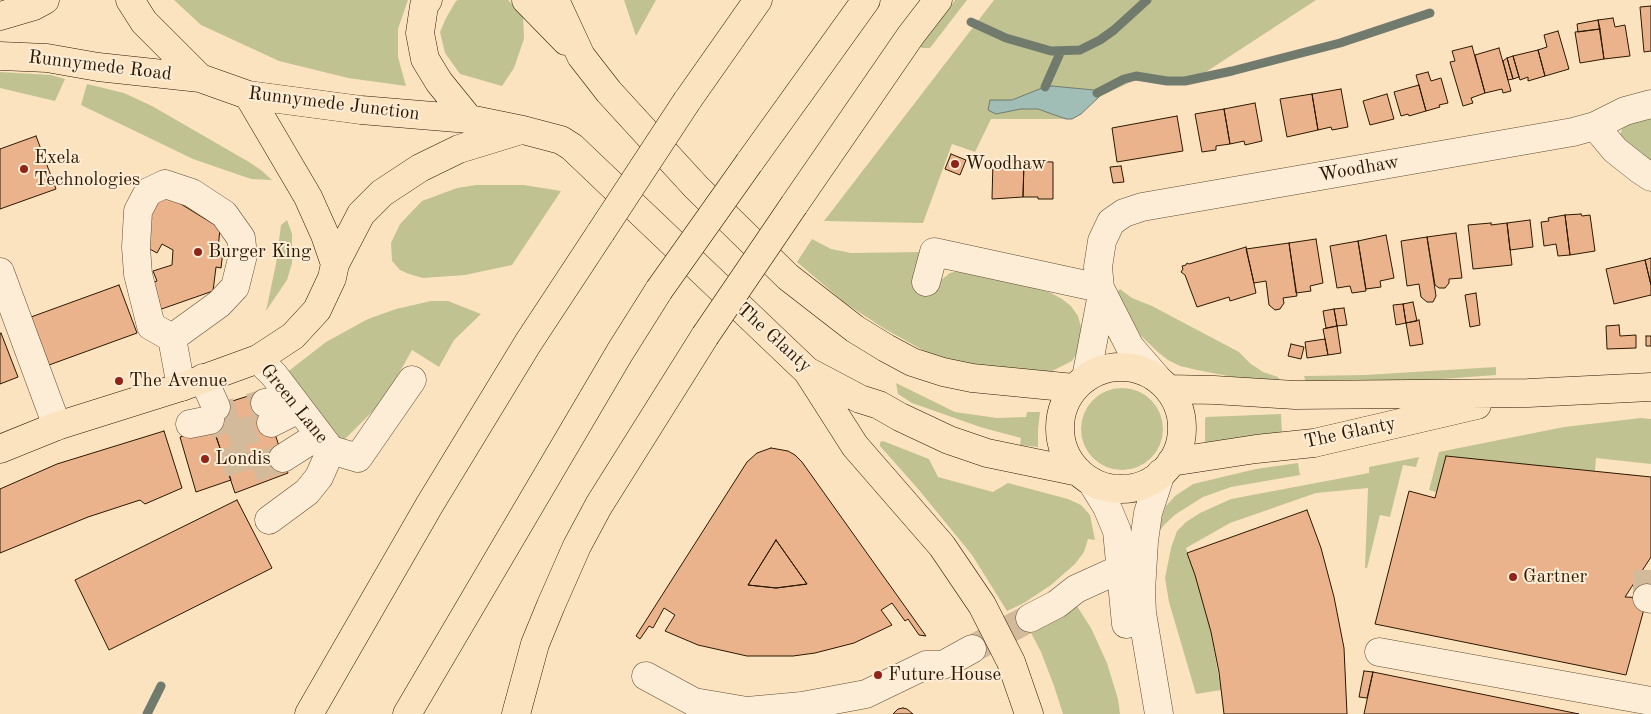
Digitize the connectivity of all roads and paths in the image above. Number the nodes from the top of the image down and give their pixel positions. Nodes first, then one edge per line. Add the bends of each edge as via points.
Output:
1 (45, 0) edge
2 (130, 0) edge
3 (428, 0) edge
4 (526, 0) edge
5 (555, 0) edge
6 (758, 0) edge
7 (866, 0) edge
8 (938, 0) edge
9 (0, 16) edge
10 (0, 56) edge
11 (581, 56) junction
12 (200, 78) junction
13 (248, 95) junction
14 (1651, 104) edge
15 (470, 119) junction
16 (1595, 126) junction
17 (523, 130) junction
18 (572, 147) joint
19 (1651, 177) edge
20 (335, 264) junction
21 (0, 272) edge
22 (926, 282) dead end
23 (1101, 291) junction
24 (172, 338) junction
25 (258, 359) junction
26 (808, 371) junction
27 (412, 380) dead end
28 (192, 382) junction
29 (1080, 383) junction
30 (1162, 384) junction
31 (1651, 387) edge
32 (1528, 393) junction
33 (205, 417) tunnel mouth
34 (57, 426) junction
35 (293, 426) junction
36 (0, 449) edge
37 (1166, 468) junction
38 (1085, 477) junction
39 (269, 520) dead end
40 (1143, 554) junction
41 (1120, 569) junction
42 (1030, 618) tunnel mouth
43 (972, 649) tunnel mouth
44 (1379, 652) dead end
45 (646, 676) dead end
46 (1154, 687) junction
47 (1651, 701) edge
48 (309, 714) edge
49 (407, 714) edge
50 (516, 714) edge
51 (1029, 714) edge
52 (1158, 714) edge

1 - 9 main road
2 - 12 main road, Runnymede Junction via 144,22
3 - 15 main road via 420,33 425,59 439,82
4 - 11 main road
5 - 11 main road
6 - 48 main road, bridge via 687,101 523,351
7 - 49 main road, bridge via 659,290
8 - 50 main road, bridge via 705,336 599,505 550,604 535,644
10 - 12 main road, Runnymede Road via 47,58
11 - 29 main road via 609,92 696,187 788,277 855,329 912,362 943,372 981,380
12 - 13 main road, Runnymede Junction
13 - 15 main road, Runnymede Junction via 361,110
13 - 20 main road via 308,197
14 - 16 street, Woodhaw via 1625,111
15 - 17 main road, Runnymede Junction
16 - 19 street via 1615,150
16 - 23 street, Woodhaw via 1132,210 1112,222 1102,240 1098,268
17 - 18 main road, Runnymede Junction via 560,140
17 - 20 main road via 459,149 420,168 382,193 361,214
18 - 26 main road, The Glanty
20 - 25 main road via 317,310 293,336
21 - 34 street
22 - 23 street via 934,252
23 - 29 street, Woodhaw
23 - 30 street, Woodhaw via 1130,347
24 - 24 street via 152,326 138,274 136,247 138,211 148,192 165,184 192,193 224,214 240,238 243,255 234,287 219,304
24 - 28 street
25 - 28 main road
25 - 35 street, Green Lane via 274,375
26 - 38 main road, The Glanty via 860,400 879,405 949,440 987,453
26 - 51 main road via 855,446 942,546 982,605 1011,662
27 - 35 street via 358,458
28 - 33 street
28 - 34 main road
29 - 30 main road via 1101,370 1115,367 1142,371
29 - 38 main road via 1063,409 1060,431 1065,453
30 - 32 main road, The Glanty via 1295,395
30 - 37 main road via 1174,398 1182,431 1180,442
31 - 32 main road, The Glanty
32 - 37 main road, The Glanty via 1314,443 1256,449
34 - 36 main road
35 - 39 street via 319,477 307,492
37 - 38 main road via 1148,482 1135,487 1106,487
37 - 40 street via 1148,513
38 - 41 street via 1107,507 1114,525
40 - 41 street
40 - 46 street via 1142,613
41 - 42 street via 1076,589 1057,604
41 - 46 street via 1129,644
43 - 45 street via 943,665 926,665 866,694 802,706 747,711 694,702
44 - 47 street
46 - 52 street

